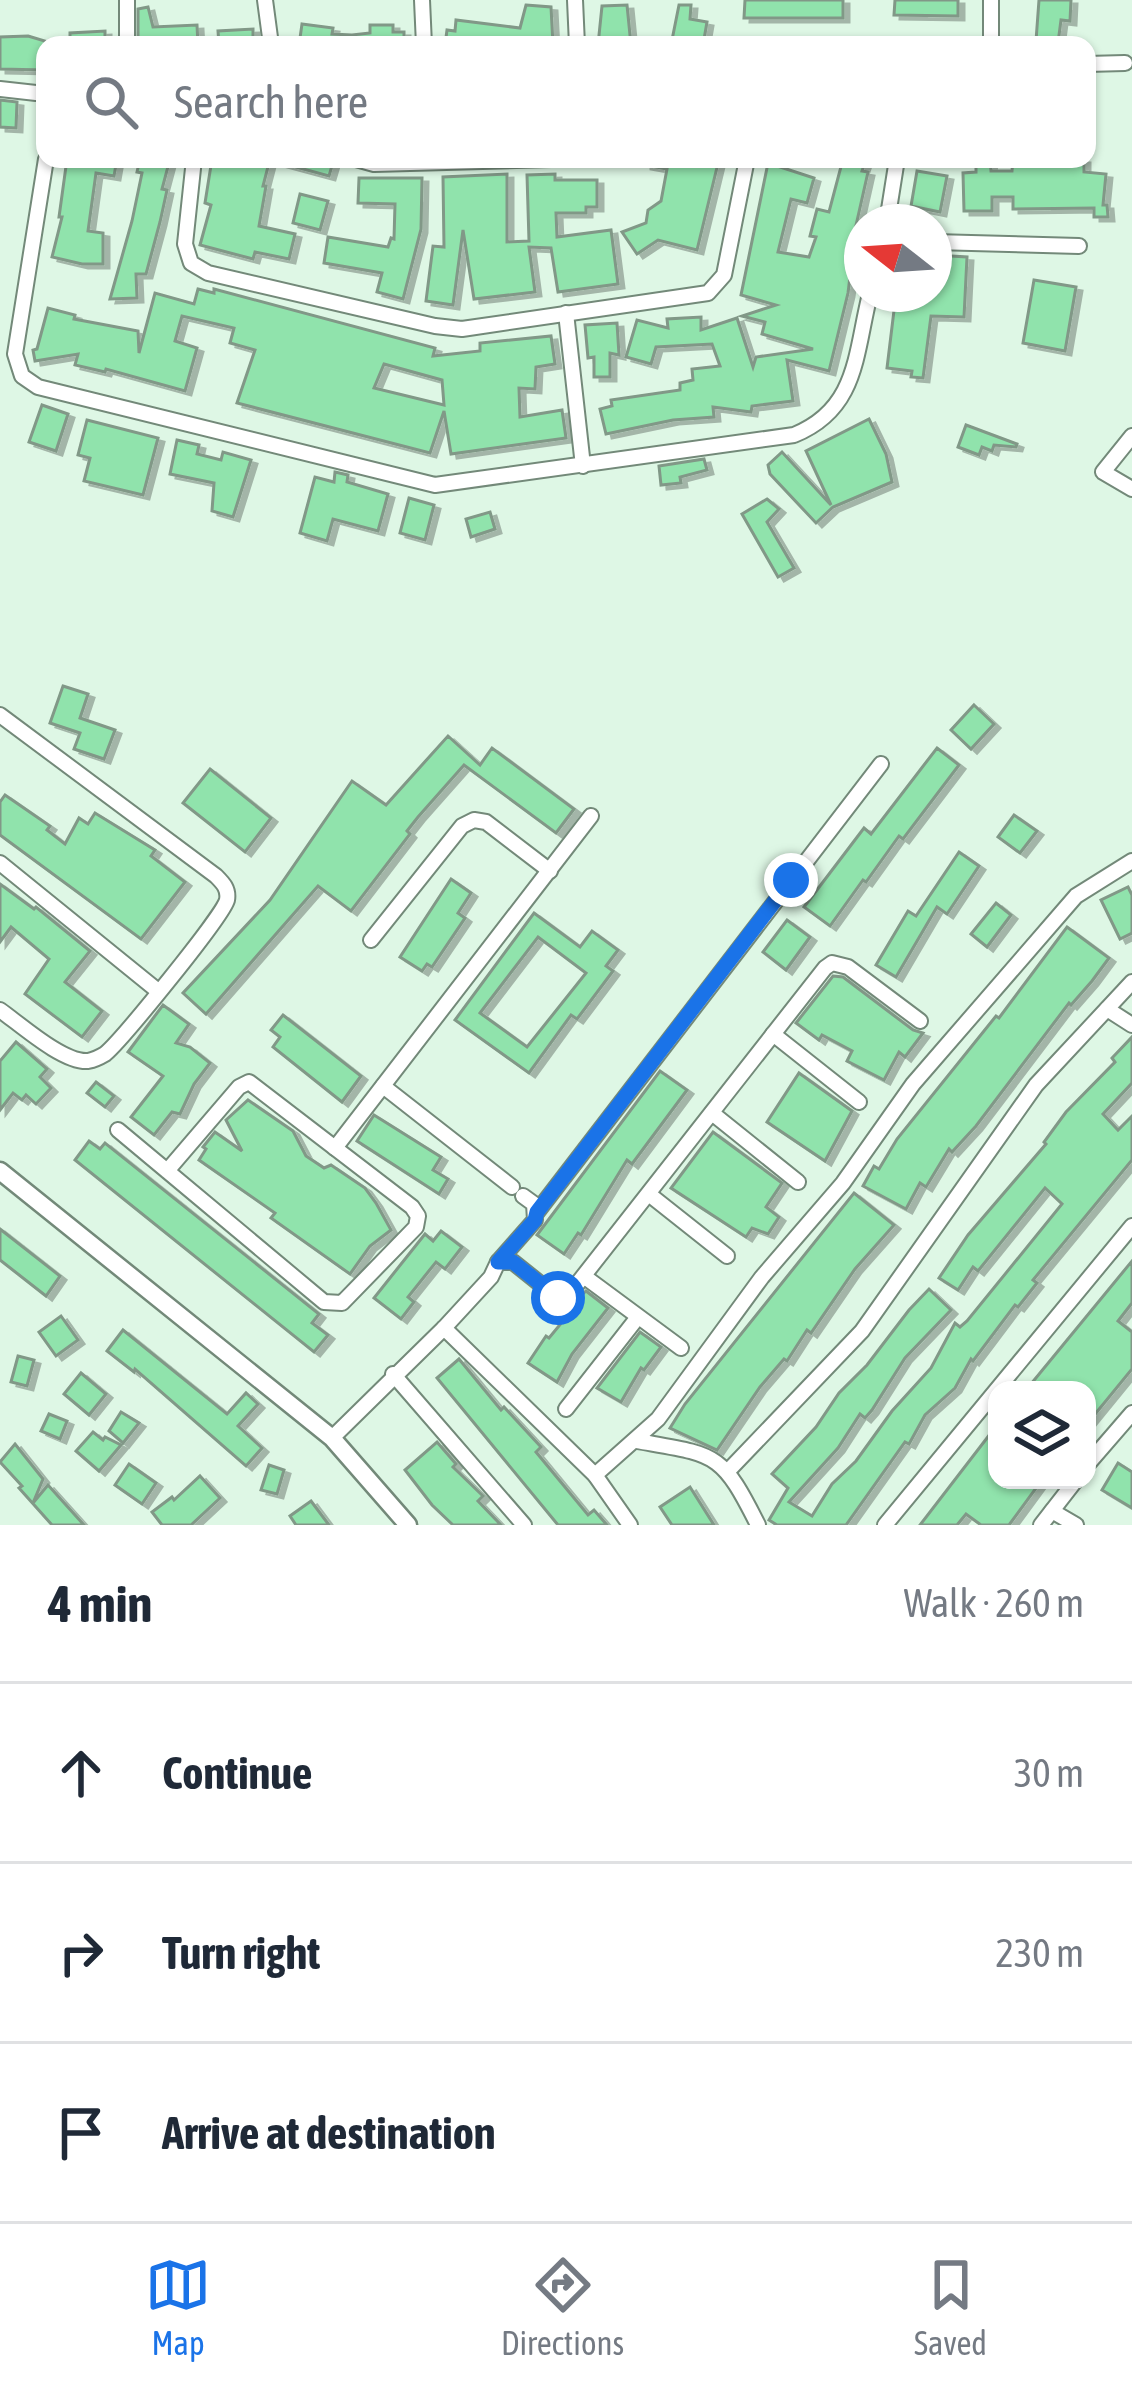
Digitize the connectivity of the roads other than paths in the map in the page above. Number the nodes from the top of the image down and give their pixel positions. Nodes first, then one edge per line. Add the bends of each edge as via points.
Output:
1 (127, 0) edge
2 (265, 0) edge
3 (422, 0) edge
4 (575, 0) edge
5 (991, 0) edge
6 (127, 36) edge
7 (270, 36) edge
8 (424, 36) edge
9 (577, 36) edge
10 (991, 36) edge
11 (1125, 63) dead end
12 (1096, 64) edge
13 (0, 89) edge
14 (36, 93) edge
15 (45, 168) edge
16 (193, 168) edge
17 (745, 168) edge
18 (896, 168) edge
19 (890, 204) edge
20 (952, 242) edge
21 (1079, 246) dead end
22 (866, 312) edge
23 (566, 313) junction
24 (1132, 436) edge
25 (583, 466) junction
26 (1132, 489) edge
27 (0, 715) edge
28 (881, 764) dead end
29 (592, 816) dead end
30 (1132, 861) edge
31 (0, 863) edge
32 (550, 871) junction
33 (371, 940) dead end
34 (1132, 982) edge
35 (158, 991) junction
36 (1107, 1009) junction
37 (0, 1010) edge
38 (920, 1021) dead end
39 (1132, 1025) edge
40 (772, 1034) junction
41 (383, 1086) junction
42 (859, 1102) dead end
43 (712, 1113) junction
44 (118, 1130) dead end
45 (335, 1148) junction
46 (0, 1171) edge
47 (167, 1171) junction
48 (797, 1182) dead end
49 (650, 1195) junction
50 (537, 1212) junction
51 (1132, 1226) edge
52 (727, 1256) dead end
53 (498, 1262) junction
54 (585, 1277) junction
55 (638, 1317) junction
56 (444, 1328) junction
57 (681, 1348) dead end
58 (393, 1374) junction
59 (566, 1409) dead end
60 (1132, 1413) edge
61 (332, 1438) junction
62 (637, 1441) junction
63 (1096, 1455) edge
64 (729, 1470) junction
65 (596, 1475) junction
66 (1069, 1489) edge
67 (1052, 1511) junction
68 (408, 1525) edge
69 (524, 1525) edge
70 (630, 1525) edge
71 (758, 1525) edge
72 (885, 1525) edge
73 (1041, 1525) edge
74 (1076, 1525) edge

1 - 6 street
2 - 7 street
3 - 8 street
4 - 9 street
5 - 10 street
11 - 12 street
13 - 14 street
15 - 25 street via 15,354 22,376 38,387 435,485
16 - 23 street via 185,244 191,263 208,273 435,326
17 - 23 street via 718,285
18 - 19 street
20 - 21 street
22 - 25 street via 844,398 811,428
23 - 25 street
24 - 26 street via 1102,472
27 - 35 street via 224,883 226,902
28 - 50 street
29 - 32 street
30 - 62 street via 1076,896 924,1071
31 - 35 street
32 - 33 street via 474,820
32 - 41 street
34 - 36 street
35 - 37 street via 92,1060 69,1058
36 - 39 street
36 - 64 street via 1036,1084 862,1331
38 - 40 street via 832,963
40 - 42 street
40 - 43 street
41 - 45 street
41 - 50 street
43 - 48 street
43 - 49 street
44 - 47 street
45 - 47 street via 249,1082
45 - 47 street via 418,1216 416,1227 334,1305
46 - 61 street
49 - 52 street
49 - 54 street
50 - 53 street
51 - 72 street
53 - 54 street via 513,1262 558,1298
53 - 56 street
54 - 55 street
55 - 57 street
55 - 59 street
56 - 58 street
56 - 65 street
58 - 61 street
58 - 69 street
60 - 63 street
61 - 68 street
62 - 64 street via 704,1454
62 - 65 street
64 - 71 street
65 - 70 street
66 - 67 street
67 - 73 street
67 - 74 street

